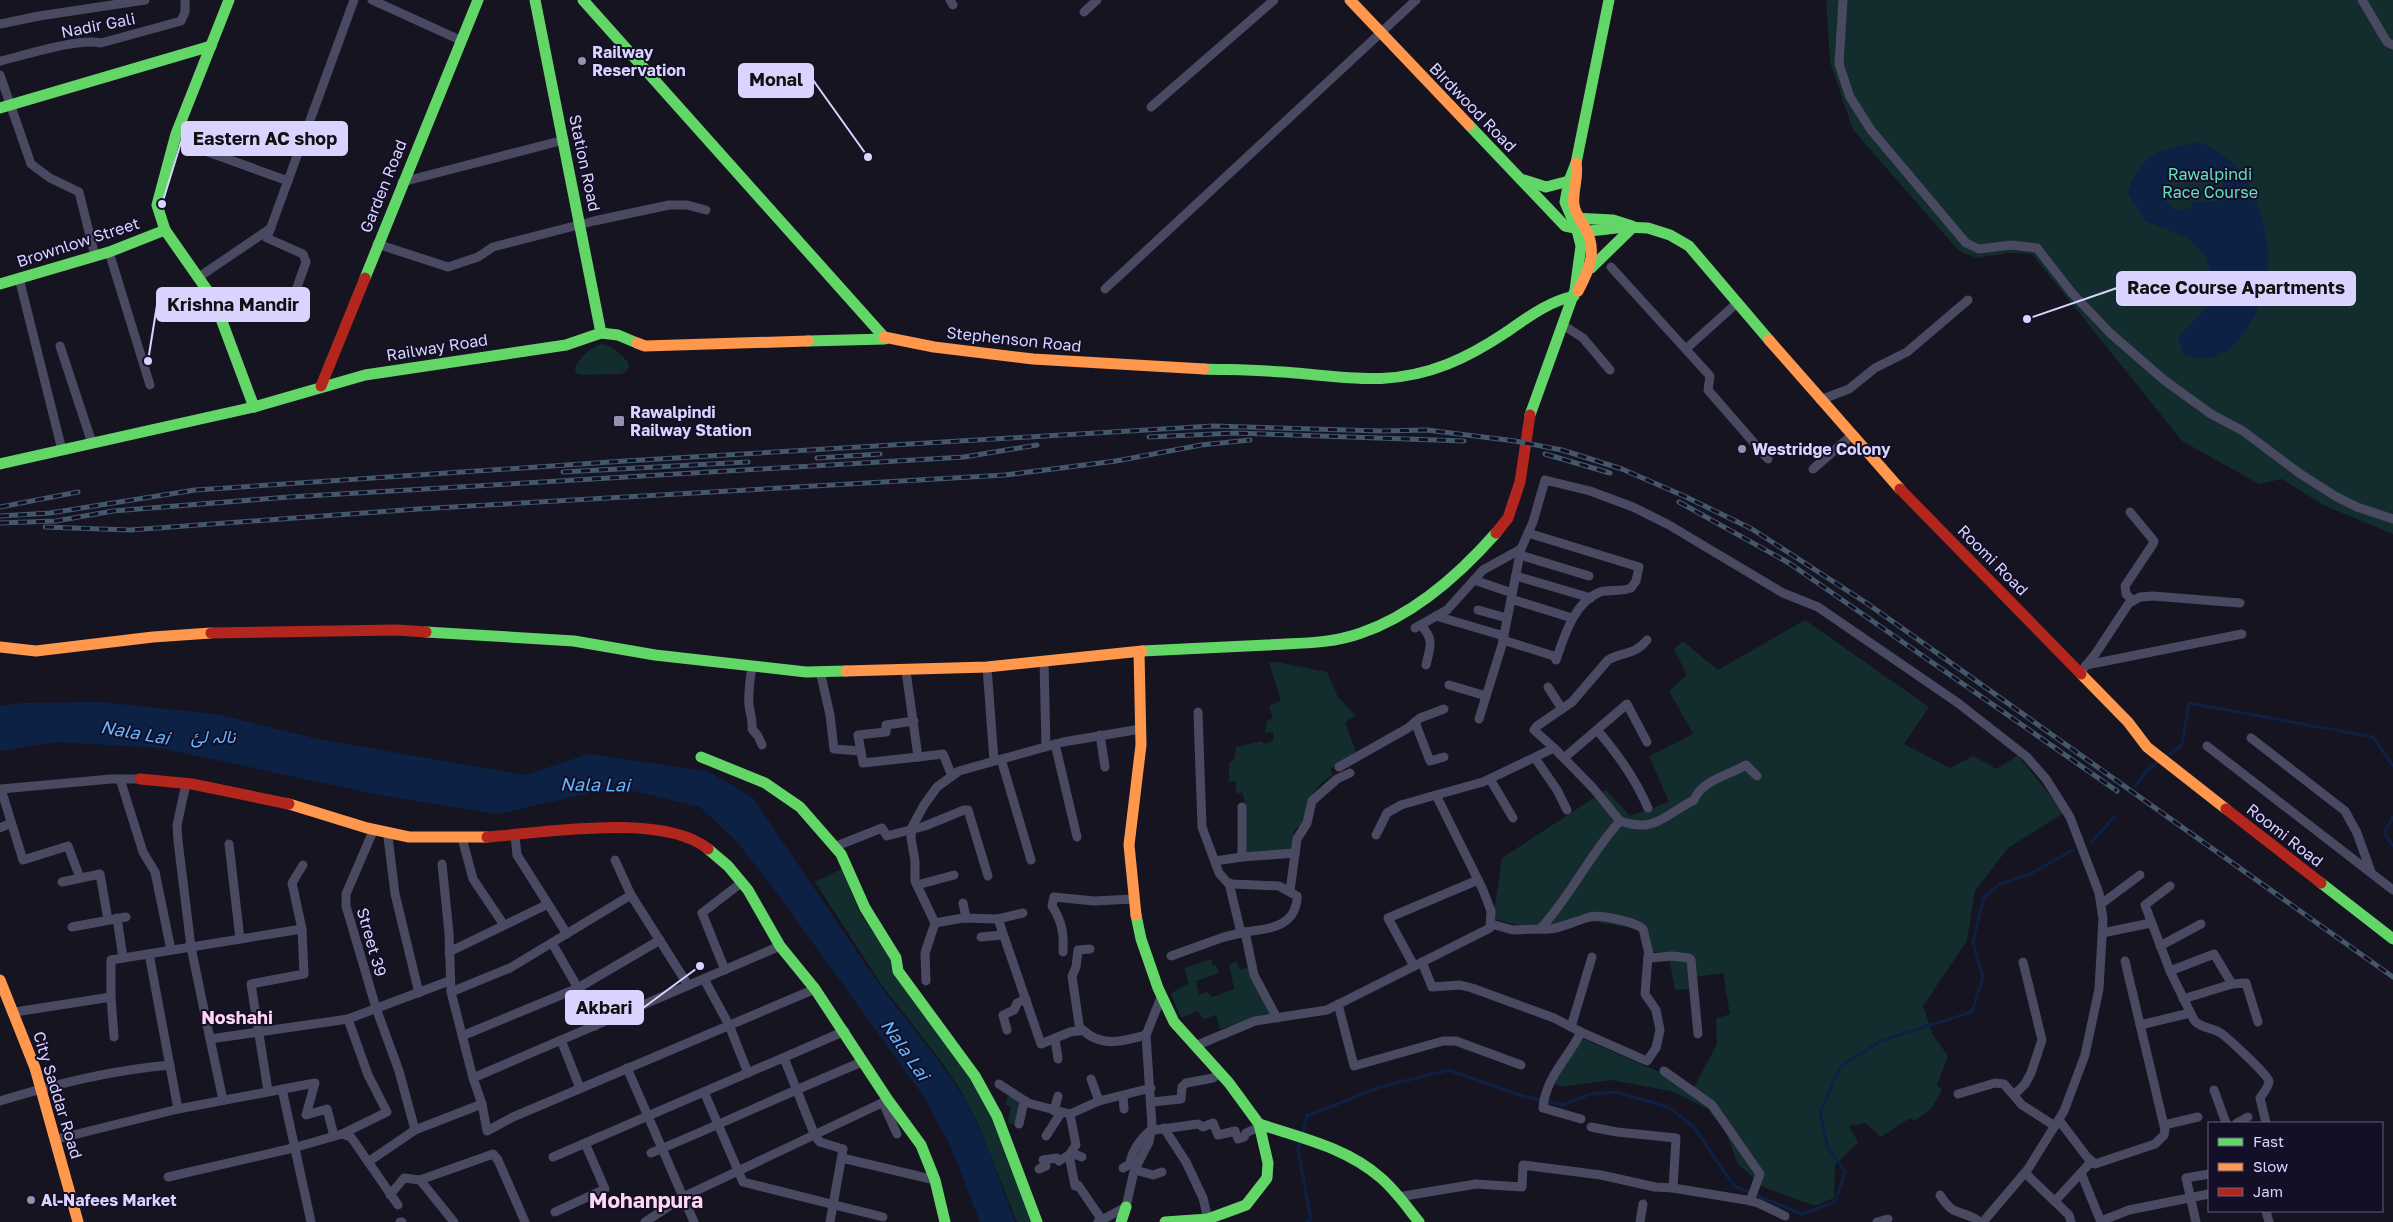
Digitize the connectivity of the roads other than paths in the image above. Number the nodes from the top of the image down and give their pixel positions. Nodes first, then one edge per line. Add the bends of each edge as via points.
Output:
1 (144, 0) edge
2 (185, 0) edge
3 (229, 0) edge
4 (354, 0) edge
5 (372, 0) edge
6 (478, 0) edge
7 (536, 0) edge
8 (583, 0) edge
9 (1097, 0) edge
10 (1274, 0) edge
11 (1350, 0) edge
12 (1416, 0) edge
13 (1609, 0) edge
14 (1843, 0) edge
15 (2362, 0) edge
16 (1084, 12) dead end
17 (0, 24) edge
18 (1380, 33) junction
19 (460, 40) junction
20 (2393, 45) edge
21 (212, 46) junction
22 (0, 61) edge
23 (0, 75) edge
24 (5, 107) edge
25 (1151, 107) dead end
26 (174, 140) junction
27 (564, 140) junction
28 (1576, 163) junction
29 (1517, 177) junction
30 (288, 181) junction
31 (1569, 181) junction
32 (402, 182) junction
33 (706, 210) dead end
34 (1575, 218) junction
35 (1559, 219) junction
36 (581, 223) junction
37 (271, 227) junction
38 (1634, 227) junction
39 (165, 230) junction
40 (1582, 230) junction
41 (377, 244) junction
42 (108, 252) junction
43 (94, 256) junction
44 (1612, 267) dead end
45 (1591, 268) junction
46 (199, 277) junction
47 (19, 278) junction
48 (0, 284) edge
49 (1105, 290) dead end
50 (1574, 296) junction
51 (1968, 300) dead end
52 (1738, 302) junction
53 (289, 310) dead end
54 (1563, 325) junction
55 (601, 333) junction
56 (885, 339) junction
57 (60, 346) dead end
58 (1687, 348) junction
59 (1610, 370) dead end
60 (150, 385) dead end
61 (321, 386) junction
62 (1820, 400) junction
63 (254, 408) junction
64 (1852, 436) junction
65 (92, 443) junction
66 (62, 450) junction
67 (1768, 459) dead end
68 (0, 464) edge
69 (1813, 470) dead end
70 (2130, 512) dead end
71 (2393, 519) edge
72 (1528, 533) junction
73 (1520, 552) junction
74 (1516, 576) junction
75 (1589, 576) dead end
76 (1474, 580) junction
77 (1512, 596) junction
78 (1590, 598) junction
79 (2133, 601) junction
80 (2240, 603) dead end
81 (1478, 610) dead end
82 (1436, 616) junction
83 (1507, 618) junction
84 (1572, 618) junction
85 (2242, 634) dead end
86 (1503, 638) junction
87 (1647, 640) dead end
88 (0, 647) edge
89 (1139, 652) junction
90 (1044, 661) junction
91 (1426, 665) dead end
92 (752, 667) junction
93 (987, 667) junction
94 (2083, 669) junction
95 (820, 671) junction
96 (906, 671) junction
97 (1449, 685) dead end
98 (1548, 687) dead end
99 (1486, 696) junction
100 (1444, 709) dead end
101 (1562, 709) junction
102 (1198, 712) dead end
103 (1479, 719) dead end
104 (914, 722) junction
105 (1415, 722) junction
106 (1141, 730) junction
107 (1597, 730) junction
108 (1100, 735) junction
109 (2251, 738) dead end
110 (1647, 742) dead end
111 (762, 745) dead end
112 (1050, 746) junction
113 (2207, 746) dead end
114 (1554, 748) junction
115 (861, 751) junction
116 (701, 757) dead end
117 (918, 757) junction
118 (1444, 757) dead end
119 (1536, 758) junction
120 (1564, 758) junction
121 (998, 760) junction
122 (1105, 767) dead end
123 (1339, 767) dead end
124 (1350, 772) dead end
125 (952, 776) junction
126 (1757, 776) dead end
127 (1490, 778) junction
128 (120, 779) junction
129 (140, 779) joint
130 (186, 784) junction
131 (1436, 795) junction
132 (1242, 808) dead end
133 (1648, 808) dead end
134 (1567, 810) dead end
135 (1513, 818) dead end
136 (1620, 820) junction
137 (10, 824) junction
138 (0, 828) edge
139 (912, 828) junction
140 (374, 829) junction
141 (1376, 835) dead end
142 (515, 836) junction
143 (388, 837) dead end
144 (1077, 837) dead end
145 (462, 838) junction
146 (229, 844) dead end
147 (834, 847) junction
148 (1295, 853) junction
149 (1242, 857) junction
150 (615, 860) dead end
151 (1031, 860) dead end
152 (1215, 861) junction
153 (442, 864) dead end
154 (303, 865) dead end
155 (2371, 872) junction
156 (954, 875) dead end
157 (2140, 875) dead end
158 (988, 876) dead end
159 (80, 878) junction
160 (1478, 880) junction
161 (62, 882) dead end
162 (742, 883) junction
163 (1229, 883) junction
164 (917, 885) junction
165 (2170, 886) dead end
166 (2393, 890) edge
167 (1290, 891) junction
168 (631, 895) junction
169 (1133, 899) junction
170 (963, 903) dead end
171 (548, 904) junction
172 (2101, 904) junction
173 (1023, 913) dead end
174 (126, 917) dead end
175 (966, 918) junction
176 (112, 919) junction
177 (998, 919) junction
178 (936, 923) junction
179 (2151, 923) junction
180 (1490, 924) junction
181 (2201, 924) dead end
182 (504, 925) junction
183 (72, 927) dead end
184 (302, 929) junction
185 (1540, 929) junction
186 (1243, 933) junction
187 (2102, 933) junction
188 (566, 934) junction
189 (1002, 935) junction
190 (980, 938) dead end
191 (2393, 938) edge
192 (240, 939) junction
193 (660, 940) junction
194 (552, 943) junction
195 (780, 946) junction
196 (2160, 946) junction
197 (191, 947) junction
198 (1090, 949) dead end
199 (172, 950) junction
200 (449, 952) junction
201 (1063, 952) dead end
202 (149, 954) junction
203 (1171, 956) dead end
204 (1648, 956) junction
205 (1592, 957) dead end
206 (124, 958) junction
207 (2125, 961) dead end
208 (2023, 962) dead end
209 (1418, 964) junction
210 (725, 970) junction
211 (2170, 971) junction
212 (704, 979) junction
213 (0, 980) edge
214 (449, 981) junction
215 (926, 981) dead end
216 (2232, 984) junction
217 (688, 985) junction
218 (578, 988) junction
219 (815, 988) junction
220 (451, 992) junction
221 (419, 994) junction
222 (1162, 995) junction
223 (111, 997) junction
224 (1026, 999) junction
225 (2183, 999) junction
226 (1338, 1004) junction
227 (376, 1008) junction
228 (16, 1012) junction
229 (2190, 1013) junction
230 (1277, 1018) junction
231 (348, 1019) junction
232 (2258, 1022) dead end
233 (729, 1025) junction
234 (2140, 1025) junction
235 (595, 1026) junction
236 (1572, 1027) junction
237 (1007, 1030) dead end
238 (1080, 1030) junction
239 (844, 1031) junction
240 (1581, 1032) junction
241 (259, 1033) junction
242 (1698, 1034) dead end
243 (1146, 1035) junction
244 (462, 1036) junction
245 (114, 1037) dead end
246 (210, 1039) junction
247 (1055, 1039) junction
248 (561, 1040) junction
249 (1195, 1046) junction
250 (784, 1058) junction
251 (1058, 1059) dead end
252 (862, 1062) junction
253 (170, 1065) junction
254 (1521, 1065) dead end
255 (628, 1068) junction
256 (1664, 1071) dead end
257 (1219, 1072) junction
258 (748, 1073) junction
259 (473, 1078) junction
260 (1090, 1079) dead end
261 (1000, 1084) dead end
262 (580, 1088) junction
263 (1151, 1088) junction
264 (42, 1089) junction
265 (282, 1089) junction
266 (796, 1089) junction
267 (2214, 1090) dead end
268 (268, 1091) junction
269 (704, 1092) junction
270 (1958, 1094) dead end
271 (2014, 1095) junction
272 (1058, 1096) dead end
273 (1123, 1096) junction
274 (1024, 1098) junction
275 (223, 1100) junction
276 (0, 1101) edge
277 (1099, 1101) junction
278 (885, 1102) junction
279 (1152, 1102) junction
280 (482, 1104) junction
281 (1124, 1108) dead end
282 (178, 1109) junction
283 (1062, 1113) junction
284 (649, 1116) junction
285 (2198, 1117) dead end
286 (1581, 1119) dead end
287 (2226, 1122) edge
288 (2266, 1122) edge
289 (2057, 1123) junction
290 (1019, 1124) dead end
291 (720, 1125) junction
292 (2164, 1125) junction
293 (1259, 1126) junction
294 (1591, 1127) dead end
295 (1152, 1128) junction
296 (1164, 1128) junction
297 (415, 1130) junction
298 (898, 1134) dead end
299 (338, 1135) junction
300 (815, 1136) junction
301 (1046, 1136) dead end
302 (56, 1139) junction
303 (585, 1143) junction
304 (293, 1148) junction
305 (663, 1148) junction
306 (651, 1153) dead end
307 (1070, 1154) junction
308 (553, 1157) dead end
309 (1082, 1157) dead end
310 (842, 1158) junction
311 (368, 1162) junction
312 (2091, 1162) junction
313 (1123, 1168) dead end
314 (1039, 1169) dead end
315 (1135, 1170) junction
316 (738, 1171) junction
317 (1162, 1172) dead end
318 (2025, 1172) junction
319 (2081, 1172) junction
320 (2208, 1174) edge
321 (168, 1177) dead end
322 (420, 1180) junction
323 (935, 1180) junction
324 (1673, 1188) junction
325 (2208, 1194) edge
326 (1940, 1195) dead end
327 (390, 1196) junction
328 (683, 1197) junction
329 (1398, 1197) junction
330 (2191, 1198) junction
331 (1750, 1201) junction
332 (2055, 1201) junction
333 (1643, 1204) dead end
334 (398, 1205) dead end
335 (834, 1205) junction
336 (1126, 1207) junction
337 (556, 1212) dead end
338 (1785, 1216) dead end
339 (884, 1217) dead end
340 (1208, 1219) junction
341 (1888, 1219) dead end
342 (1100, 1221) edge
343 (2101, 1221) edge
344 (78, 1222) edge
345 (309, 1222) edge
346 (454, 1222) edge
347 (525, 1222) edge
348 (645, 1222) edge
349 (694, 1222) edge
350 (830, 1222) edge
351 (945, 1222) edge
352 (1037, 1222) edge
353 (1120, 1222) edge
354 (1165, 1222) edge
355 (1419, 1222) edge
356 (1640, 1222) edge
357 (1878, 1222) edge
358 (1982, 1222) edge
359 (2071, 1222) edge
360 (2196, 1222) edge

1 - 17 street
2 - 22 street, Nadir Gali via 181,21 102,43 88,40
3 - 21 street
4 - 30 street
5 - 19 street
6 - 19 street, Garden Road
7 - 27 street, Station Road
8 - 56 street
9 - 16 street
10 - 25 street
11 - 18 street, BIrdwood Road
12 - 18 street
13 - 28 street
14 - 71 street via 1839,64 1850,97 1871,130 1966,244 1979,249 2011,245 2037,248 2072,293 2110,333 2164,380 2211,414 2244,431 2335,496
15 - 20 street via 2387,42
18 - 29 street, BIrdwood Road
18 - 49 street
19 - 32 street, Garden Road
21 - 24 street
21 - 26 street
23 - 24 street
24 - 43 street via 31,164 50,178 79,192
26 - 30 street
26 - 39 street via 156,205
27 - 32 street
27 - 36 street, Station Road
28 - 31 street
28 - 34 street via 1579,177
29 - 31 street via 1553,188
29 - 35 street, BIrdwood Road
30 - 37 street
31 - 34 street via 1566,202
32 - 41 street, Garden Road
33 - 36 street via 669,205
34 - 35 street
34 - 38 street via 1613,220
34 - 40 street
35 - 40 street, BIrdwood Road via 1565,226
36 - 41 street via 493,247 478,257 448,267
36 - 55 street, Station Road
37 - 46 street
37 - 53 street via 267,238 303,254 306,262
38 - 40 street, Roomi Road via 1610,231
38 - 45 street
38 - 52 street, Roomi Road via 1662,232 1689,246
39 - 42 street, Brownlow Street
39 - 46 street
40 - 45 street via 1592,254
40 - 50 street via 1582,256
41 - 61 street, Garden Road
42 - 43 street, Brownlow Street
42 - 60 street
43 - 47 street, Brownlow Street
44 - 58 street
45 - 50 street
46 - 63 street via 214,300
47 - 48 street, Brownlow Street
47 - 66 street
50 - 54 street
50 - 56 street, Stephenson Road via 1551,301 1468,357 1436,370 1399,379 1048,360
51 - 62 street via 1907,352 1875,368 1849,390
52 - 58 street
52 - 62 street, Roomi Road
54 - 59 street via 1583,338
54 - 89 street via 1530,414 1520,482 1508,518 1485,545 1418,604 1390,622 1324,642
55 - 56 street via 618,335 645,346
55 - 61 street, Railway Road via 566,345 366,375
57 - 65 street
58 - 67 street via 1710,376 1708,390
61 - 63 street, Railway Road
62 - 64 street, Roomi Road
63 - 65 street, Railway Road
64 - 69 street
64 - 94 street, Roomi Road via 1893,482
65 - 66 street, Railway Road
66 - 68 street, Railway Road
70 - 79 street via 2154,540 2125,586 2126,594
72 - 73 street
72 - 78 street via 1640,567 1631,588 1601,592
72 - 172 street via 1545,480 1590,491 1669,525 1783,593 1818,607 1958,703 2027,757 2046,779 2070,817 2088,859
73 - 74 street
73 - 75 street
73 - 76 street via 1483,570
74 - 77 street
74 - 78 street
76 - 77 street
76 - 82 street via 1447,610
77 - 83 street
77 - 84 street
78 - 84 street
79 - 80 street via 2153,596
79 - 94 street
81 - 83 street
82 - 86 street
82 - 91 street via 1418,626 1430,636
83 - 86 street
84 - 86 street via 1556,659
85 - 94 street
86 - 99 street
87 - 101 street via 1635,651 1608,660
88 - 92 street via 63,650 153,637 220,632 397,630 574,641
89 - 90 street
89 - 106 street
90 - 93 street
90 - 112 street
92 - 95 street
92 - 111 street via 749,706 753,717 752,729
93 - 96 street
93 - 121 street
94 - 191 street, Roomi Road via 2147,747
95 - 96 street
95 - 115 street via 834,749
96 - 104 street
97 - 99 street
98 - 101 street
99 - 103 street
100 - 105 street
101 - 114 street via 1534,730
102 - 152 street via 1202,827
104 - 115 street via 886,725 886,732 858,735
104 - 117 street
105 - 118 street via 1430,761
105 - 123 street
106 - 108 street
106 - 169 street via 1129,845
107 - 110 street via 1627,704
107 - 120 street
107 - 133 street via 1637,784
108 - 112 street
108 - 122 street
109 - 155 street via 2345,811
112 - 121 street
112 - 144 street
113 - 155 street
114 - 119 street
114 - 120 street
115 - 117 street via 863,763
116 - 147 street via 765,783 800,807
117 - 125 street via 944,754
119 - 127 street
119 - 134 street
120 - 136 street
121 - 125 street
121 - 151 street
124 - 148 street via 1315,796 1307,822 1297,839
125 - 139 street via 937,786
126 - 136 street via 1746,765 1708,784 1694,800 1654,825 1635,826
127 - 131 street
127 - 135 street
128 - 129 street
128 - 137 street via 1,789
128 - 199 street via 143,852 156,872
129 - 130 street
130 - 140 street via 270,800
130 - 197 street via 177,825
131 - 141 street via 1401,805 1387,813
131 - 160 street
132 - 149 street
136 - 185 street via 1600,843
137 - 138 street
137 - 159 street via 23,860 68,846
139 - 147 street via 887,836 882,828
139 - 158 street via 968,810
139 - 164 street
140 - 145 street via 409,837
140 - 227 street, Street 39 via 346,900
142 - 145 street
142 - 162 street via 627,827 665,832 700,843 728,866
142 - 171 street via 517,855
143 - 221 street via 395,894
145 - 182 street via 473,879
146 - 192 street
147 - 352 street via 841,854 865,908 896,958 898,971 975,1076 997,1116
148 - 149 street
148 - 167 street
149 - 152 street
150 - 168 street
152 - 163 street via 1219,873
153 - 200 street
154 - 184 street via 292,883
155 - 166 street
156 - 164 street
157 - 172 street
159 - 161 street
159 - 176 street via 100,874
160 - 180 street via 1491,911
160 - 209 street via 1388,918
162 - 195 street
162 - 210 street via 702,913
163 - 167 street via 1279,886
163 - 186 street
164 - 178 street
165 - 179 street via 2145,905
167 - 186 street via 1298,901 1290,918 1281,925
168 - 188 street
168 - 193 street
169 - 201 street via 1094,902 1054,897 1052,906 1064,935
169 - 222 street via 1140,939
170 - 175 street
171 - 182 street
171 - 188 street
172 - 187 street
173 - 177 street
174 - 176 street
175 - 177 street
175 - 178 street
176 - 183 street
176 - 206 street
177 - 189 street
178 - 215 street via 925,953
179 - 187 street
179 - 196 street
180 - 185 street via 1514,930
180 - 209 street via 1490,928
181 - 196 street
182 - 200 street
184 - 192 street
184 - 241 street via 304,974 251,984
185 - 204 street via 1596,916 1630,922 1643,928
186 - 203 street
186 - 230 street via 1254,975
187 - 289 street via 2099,989 2085,1055
188 - 194 street
189 - 190 street
189 - 224 street
192 - 197 street
193 - 217 street
193 - 218 street
194 - 218 street
194 - 220 street via 510,968
195 - 210 street
195 - 219 street
196 - 211 street
197 - 199 street
197 - 246 street
198 - 238 street via 1078,950 1072,976
199 - 202 street
200 - 214 street
202 - 206 street
202 - 253 street
204 - 240 street via 1645,994 1656,1010 1660,1030 1659,1040 1649,1060
204 - 242 street via 1686,956 1691,960
205 - 236 street
206 - 223 street via 111,960
207 - 234 street
208 - 271 street via 2042,1040 2032,1073
209 - 226 street
209 - 236 street via 1432,987 1460,985
210 - 212 street
211 - 216 street via 2212,954
211 - 225 street
212 - 217 street
212 - 233 street
213 - 228 street, City Saddar Road
214 - 220 street
214 - 221 street
216 - 225 street
216 - 232 street via 2246,983
217 - 235 street
218 - 235 street via 591,1005
218 - 244 street
219 - 233 street
219 - 239 street
220 - 244 street
221 - 227 street
222 - 243 street
222 - 249 street via 1174,1022
223 - 228 street
223 - 245 street
224 - 237 street via 1003,1015
224 - 247 street via 1041,1044
225 - 229 street
226 - 230 street via 1313,1013
226 - 254 street via 1354,1066 1443,1041 1456,1041
227 - 231 street
227 - 297 street, Street 39 via 399,1071
228 - 264 street, City Saddar Road
229 - 234 street
229 - 288 street via 2198,1025 2219,1032 2269,1078 2260,1098
230 - 249 street via 1255,1021
231 - 241 street
231 - 299 street via 368,1075 387,1112
233 - 255 street
233 - 258 street
234 - 292 street
235 - 248 street
236 - 240 street
238 - 243 street via 1094,1039 1110,1042
238 - 247 street
239 - 250 street
239 - 252 street
240 - 286 street via 1572,1050 1561,1060 1543,1104 1545,1110
241 - 246 street
241 - 268 street
243 - 263 street
244 - 259 street
246 - 275 street
247 - 251 street
248 - 259 street
248 - 262 street
249 - 257 street
250 - 258 street
250 - 266 street
252 - 266 street
252 - 278 street
253 - 264 street via 137,1068
253 - 282 street
255 - 262 street
255 - 284 street
256 - 331 street via 1712,1105 1760,1174
257 - 279 street via 1213,1078 1186,1083 1182,1087 1181,1099
257 - 293 street
258 - 269 street
259 - 280 street
260 - 277 street
261 - 274 street
262 - 280 street via 486,1131
263 - 273 street
263 - 279 street
264 - 276 street
264 - 302 street, City Saddar Road
265 - 268 street
265 - 299 street via 315,1083 306,1115 327,1109
265 - 304 street
266 - 291 street
266 - 300 street
267 - 287 street
268 - 275 street
269 - 284 street
269 - 291 street
270 - 271 street via 1994,1083 2004,1084
271 - 289 street via 2022,1105
272 - 283 street
273 - 277 street
273 - 281 street
274 - 283 street
274 - 290 street
275 - 282 street
277 - 283 street
278 - 298 street
278 - 300 street
278 - 323 street via 921,1145
279 - 295 street
280 - 297 street
282 - 302 street
283 - 301 street
283 - 307 street via 1076,1145
284 - 303 street
284 - 305 street
285 - 292 street
289 - 312 street
289 - 318 street
291 - 305 street
291 - 316 street
292 - 312 street via 2164,1135 2155,1144 2102,1163
293 - 296 street via 1238,1139 1235,1131 1218,1135 1213,1123 1203,1127 1198,1124
293 - 329 street via 1323,1144 1348,1155 1375,1174
293 - 340 street via 1266,1155 1267,1178 1246,1205
294 - 324 street via 1676,1138
295 - 296 street
295 - 313 street via 1131,1154 1130,1164
295 - 315 street
296 - 340 street via 1186,1162 1203,1198
297 - 311 street
299 - 304 street
299 - 311 street via 351,1137
300 - 310 street via 820,1142 842,1147
300 - 316 street
302 - 344 street, City Saddar Road
303 - 308 street
303 - 337 street via 604,1189
304 - 321 street
304 - 345 street
305 - 306 street
305 - 328 street
307 - 309 street
307 - 314 street via 1059,1161 1057,1158 1043,1160 1046,1166
307 - 342 street via 1076,1186
310 - 323 street
310 - 335 street
311 - 327 street
312 - 319 street
315 - 317 street via 1153,1176
315 - 336 street
316 - 328 street
316 - 335 street via 742,1182
318 - 332 street
318 - 358 street
319 - 332 street
319 - 343 street
320 - 330 street via 2186,1178
322 - 327 street via 404,1178
322 - 346 street
322 - 347 street via 493,1154
323 - 351 street
324 - 329 street via 1523,1165 1522,1187 1476,1184
324 - 331 street
325 - 330 street
326 - 358 street via 1953,1212 1971,1215
327 - 334 street
328 - 348 street
328 - 349 street
329 - 355 street
330 - 343 street via 2129,1210
330 - 360 street
331 - 338 street
332 - 359 street via 2069,1215
333 - 356 street
335 - 339 street
335 - 350 street
336 - 342 street
336 - 353 street
340 - 354 street
341 - 357 street

